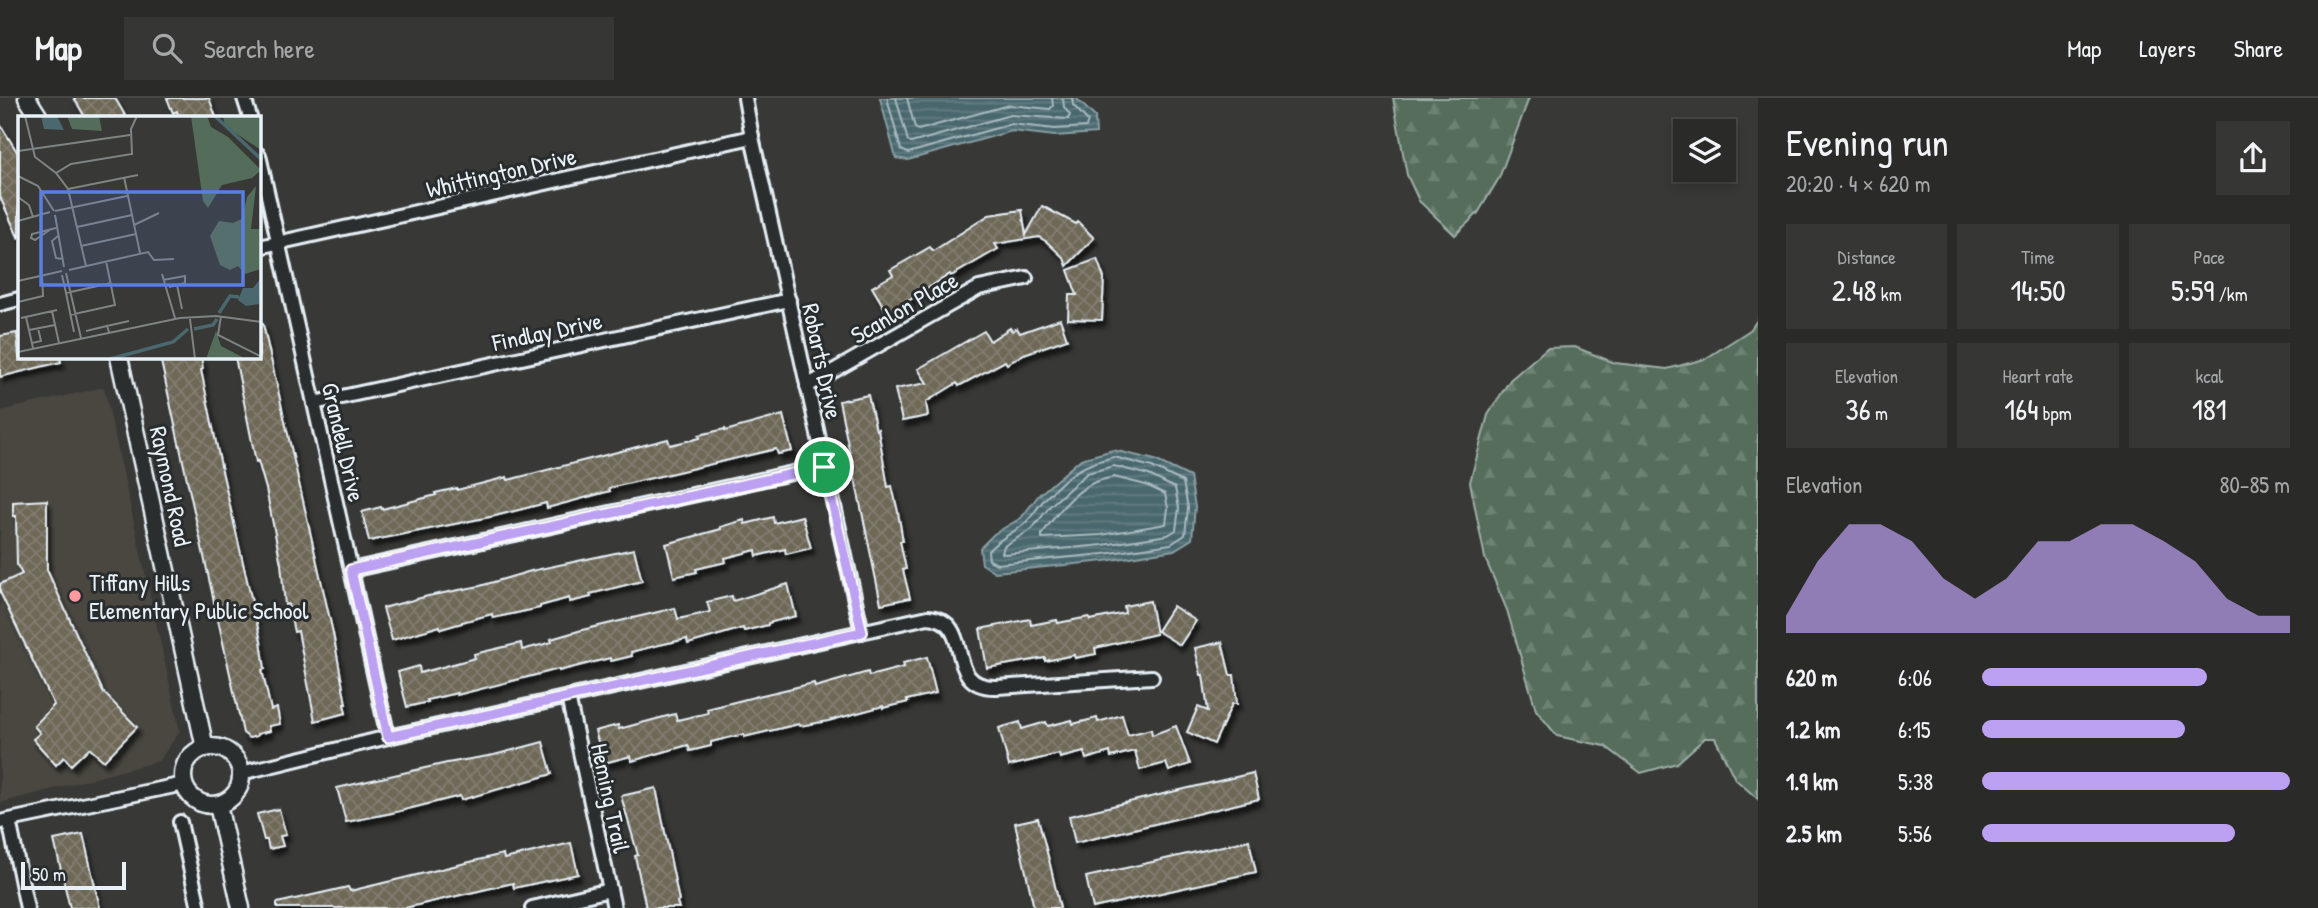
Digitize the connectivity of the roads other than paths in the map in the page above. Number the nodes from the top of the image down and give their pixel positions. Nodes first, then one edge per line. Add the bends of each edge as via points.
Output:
1 (27, 98) edge
2 (244, 98) edge
3 (745, 98) edge
4 (38, 116) edge
5 (250, 116) edge
6 (752, 137) junction
7 (261, 164) edge
8 (278, 243) junction
9 (261, 247) edge
10 (1026, 278) dead end
11 (18, 299) edge
12 (789, 300) junction
13 (0, 304) edge
14 (119, 359) edge
15 (807, 386) junction
16 (314, 403) junction
17 (824, 467) junction
18 (351, 570) junction
19 (862, 632) junction
20 (1152, 677) dead end
21 (568, 697) junction
22 (388, 737) junction
23 (205, 748) junction
24 (241, 773) junction
25 (184, 784) junction
26 (218, 805) junction
27 (4, 821) edge
28 (180, 822) dead end
29 (610, 890) junction
30 (27, 908) edge
31 (199, 908) edge
32 (242, 908) edge
33 (532, 908) edge
34 (614, 908) edge

1 - 4 street
2 - 5 street
3 - 6 street, Robarts Drive
6 - 8 street, Whittington Drive
6 - 12 street, Robarts Drive
7 - 8 street, Grandell Drive
8 - 9 street, Whittington Drive
8 - 16 street, Grandell Drive
10 - 15 street, Scanlon Place via 979,288
11 - 13 street
12 - 15 street, Robarts Drive
12 - 16 street, Findlay Drive
14 - 23 street, Raymond Road
15 - 17 street, Robarts Drive
16 - 18 street, Grandell Drive
17 - 18 street
17 - 19 street, Robarts Drive
18 - 22 street, Grandell Drive
19 - 20 street via 928,617 939,620 954,633 964,672 987,688
19 - 21 street
21 - 22 street
21 - 29 street, Heming Trail
22 - 24 street
23 - 24 street via 230,753
23 - 25 street via 186,765
24 - 26 street via 235,795
25 - 26 street via 201,803
25 - 27 street
26 - 32 street
27 - 30 street
28 - 31 street
29 - 33 street
29 - 34 street, Heming Trail

